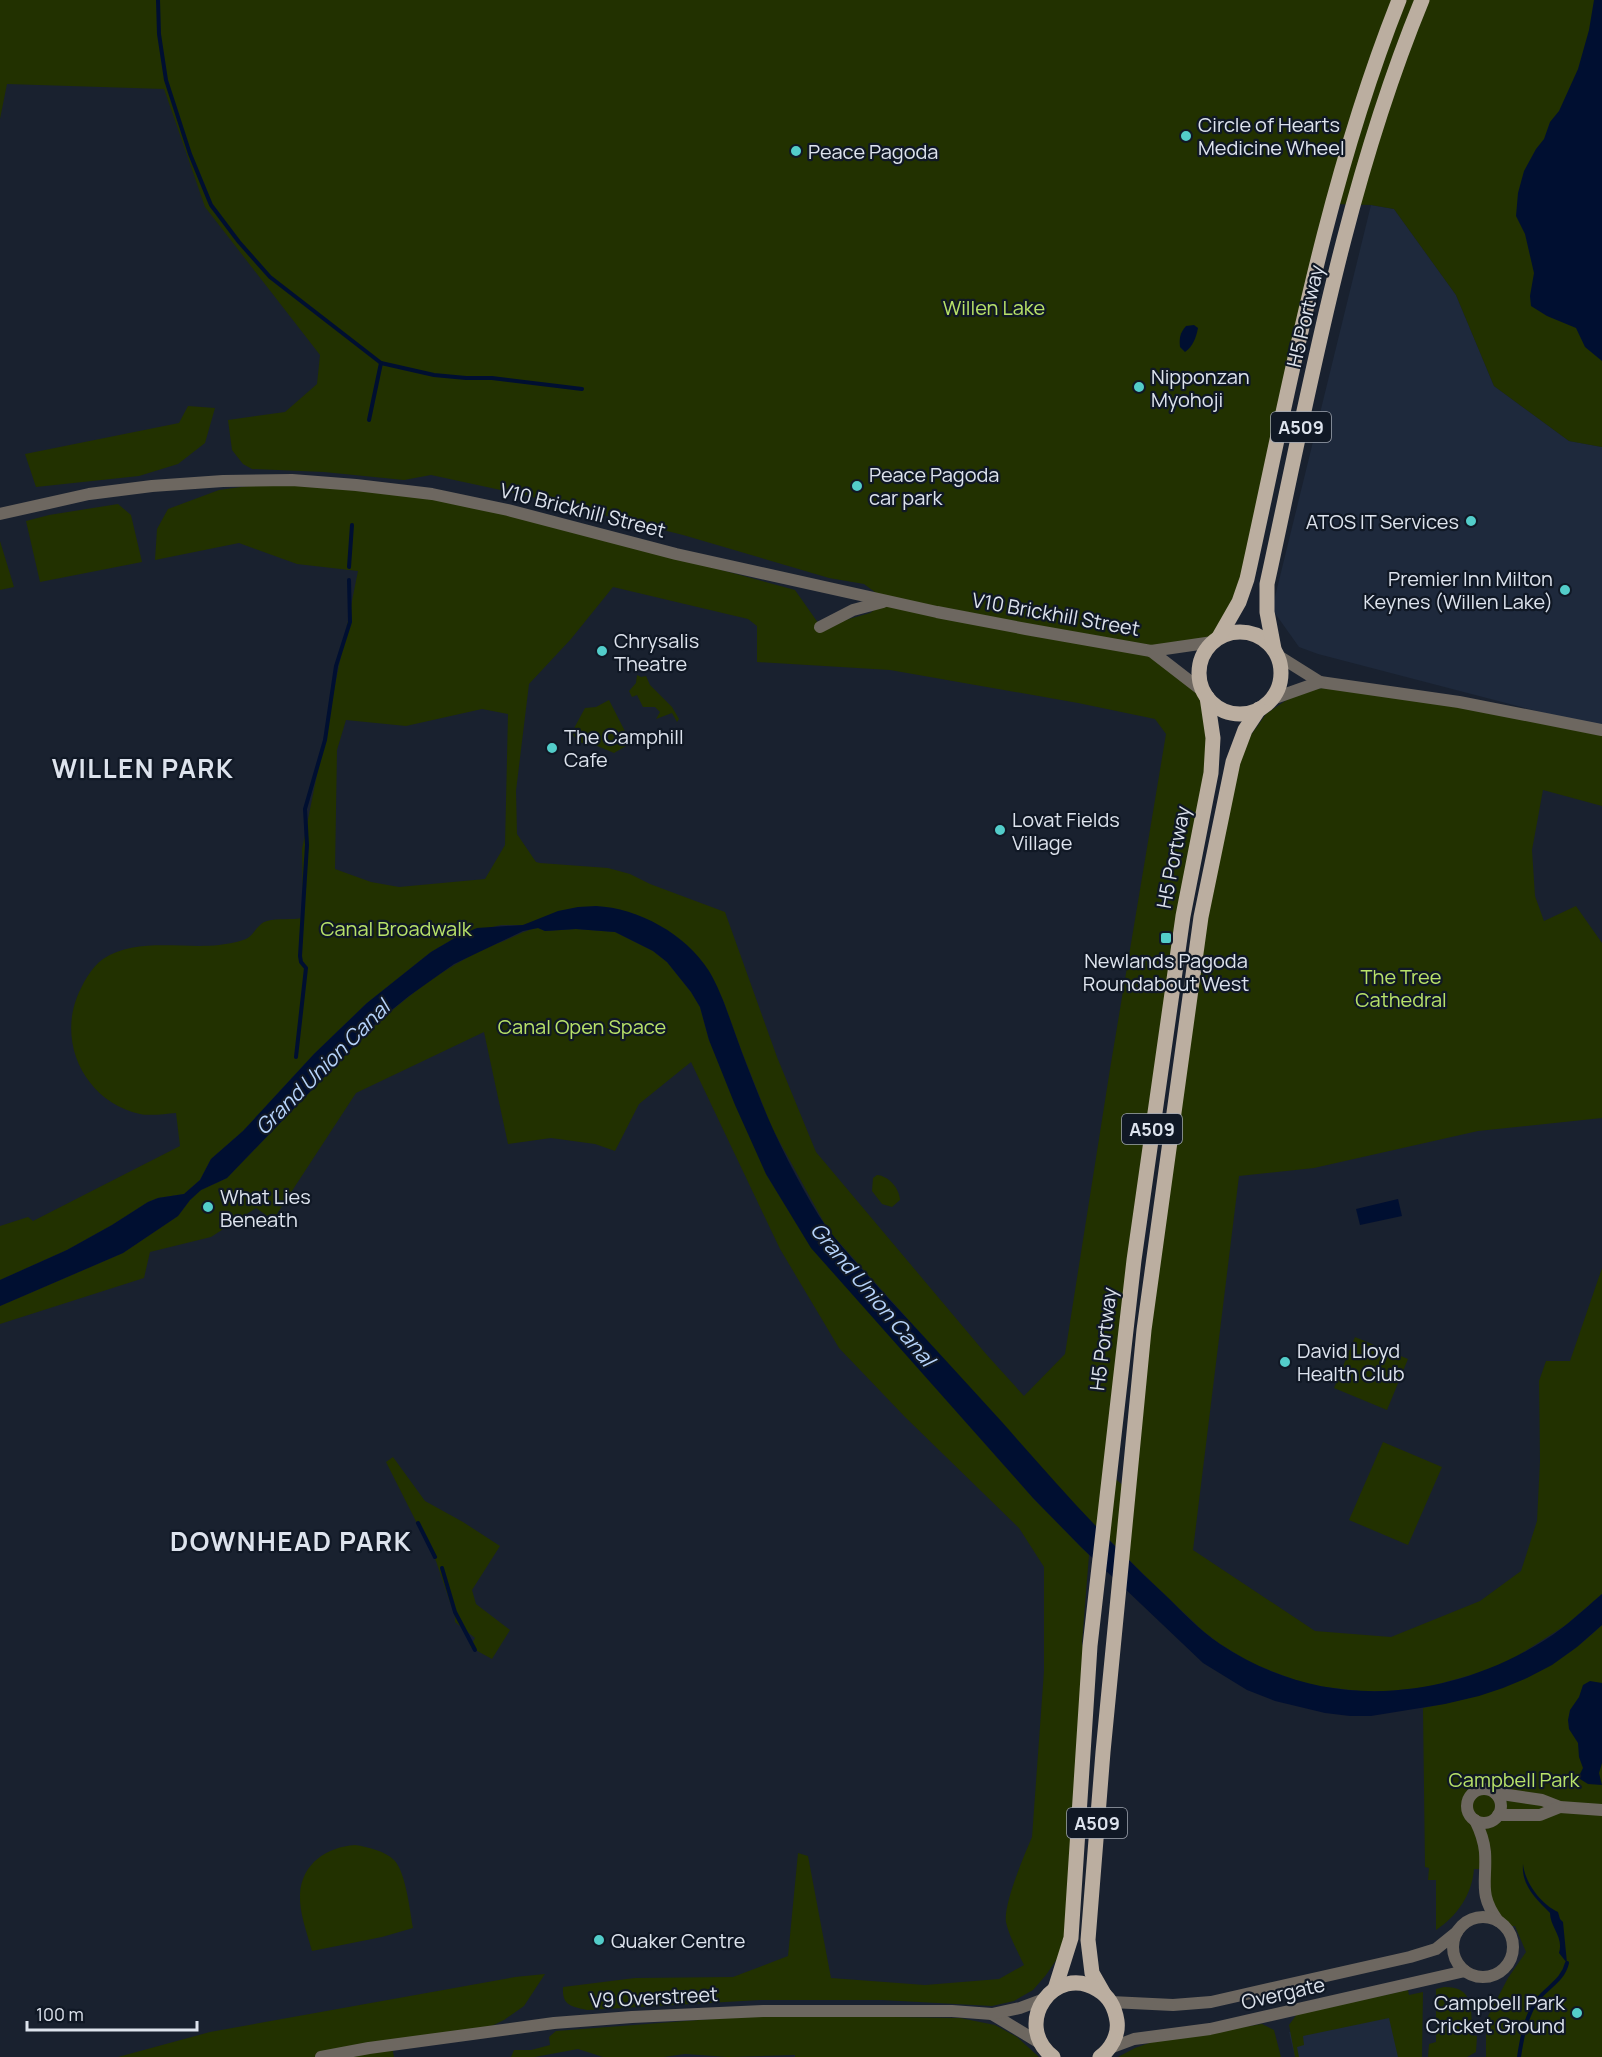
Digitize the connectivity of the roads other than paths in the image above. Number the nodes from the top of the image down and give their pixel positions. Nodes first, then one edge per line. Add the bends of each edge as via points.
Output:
1 (1399, 0) edge
2 (1422, 0) edge
3 (0, 514) edge
4 (888, 601) junction
5 (820, 627) dead end
6 (1216, 640) junction
7 (1151, 651) junction
8 (1276, 652) junction
9 (1320, 682) junction
10 (1206, 694) junction
11 (1272, 699) junction
12 (1259, 709) junction
13 (1602, 730) edge
14 (1495, 1793) junction
15 (1560, 1807) junction
16 (1602, 1810) edge
17 (1497, 1816) junction
18 (1475, 1820) junction
19 (1485, 1851) junction
20 (1483, 1894) junction
21 (1469, 1920) junction
22 (1498, 1921) junction
23 (1457, 1932) junction
24 (1465, 1971) junction
25 (1049, 1994) junction
26 (1108, 1998) junction
27 (992, 2014) junction
28 (1047, 2052) edge
29 (1104, 2054) edge
30 (321, 2057) edge

1 - 6 main road, H5 Portway / A509 via 1368,83 1332,204 1247,579 1239,602
2 - 8 main road, H5 Portway / A509 via 1359,182 1315,364 1267,584 1267,612
3 - 4 street, V10 Brickhill Street via 129,489 212,482 292,480 356,485 432,494 508,510 676,554
4 - 5 street via 853,610
4 - 7 street, V10 Brickhill Street
6 - 7 street, V10 Brickhill Street
6 - 8 main road via 1243,632 1260,637
6 - 10 main road, A509 via 1204,652 1200,665
7 - 10 street, V10 Brickhill Street
8 - 9 street
8 - 11 main road, A509 via 1281,678
9 - 11 street
9 - 13 street via 1459,702
10 - 12 main road via 1225,711 1236,714
10 - 25 main road, H5 Portway / A509 via 1213,754 1183,916 1134,1260 1090,1646 1071,1938
11 - 12 main road, A509
12 - 26 main road, H5 Portway / A509 via 1245,730 1233,762 1199,929 1144,1330 1088,1940 1092,1973
14 - 15 street via 1542,1800
14 - 17 street via 1501,1806
14 - 18 street via 1480,1789 1472,1795 1468,1809
15 - 16 street
15 - 17 street via 1540,1815
17 - 18 street via 1486,1822
17 - 19 street
18 - 19 street
19 - 20 street
20 - 21 street
20 - 22 street
21 - 22 street via 1484,1917
21 - 23 street
22 - 24 street via 1512,1940 1508,1962 1489,1976 1479,1977
23 - 24 street via 1454,1957
23 - 26 street, Overgate via 1436,1949 1410,1957 1211,2002 1173,2004
24 - 29 street, Overgate via 1210,2029 1134,2039
25 - 26 main road via 1067,1984 1080,1983 1093,1986
25 - 27 street, V9 Overstreet via 1020,2008
25 - 28 main road, A509 via 1038,2009 1036,2021 1036,2032
26 - 29 main road, A509 via 1118,2025
27 - 28 street, V9 Overstreet
27 - 30 street, V9 Overstreet via 842,2010 632,2017 554,2023

